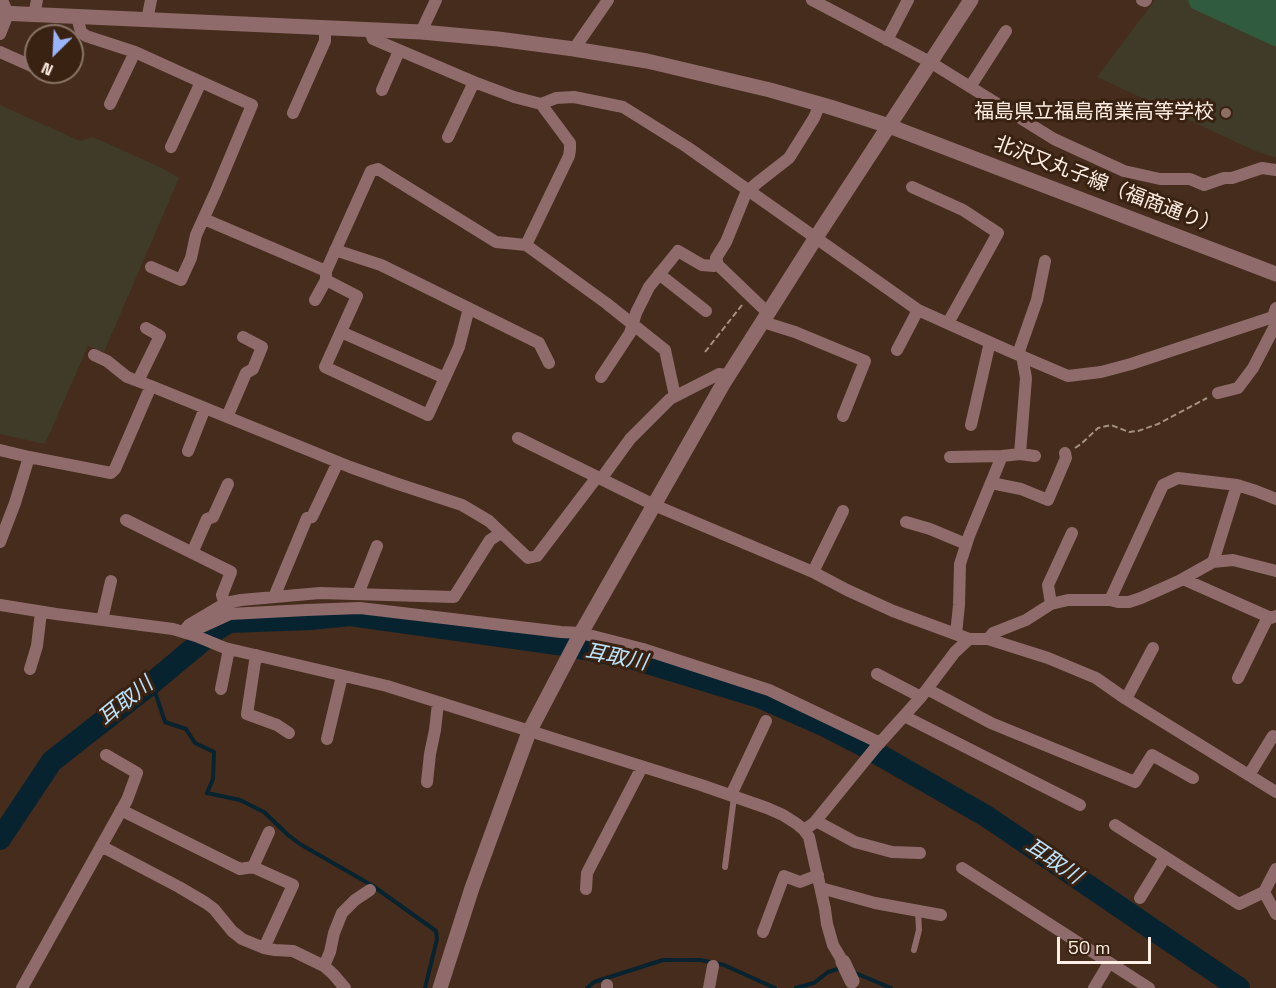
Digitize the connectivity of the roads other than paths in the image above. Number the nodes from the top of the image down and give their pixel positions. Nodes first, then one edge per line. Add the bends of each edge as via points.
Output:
1 (151, 0) edge
2 (436, 0) edge
3 (608, 0) edge
4 (908, 0) edge
5 (971, 0) edge
6 (816, 1) edge
7 (35, 7) edge
8 (3, 9) edge
9 (77, 17) junction
10 (147, 20) junction
11 (325, 28) junction
12 (369, 29) junction
13 (1006, 30) dead end
14 (422, 32) junction
15 (0, 34) edge
16 (887, 40) junction
17 (574, 49) junction
18 (399, 51) junction
19 (0, 52) edge
20 (135, 52) junction
21 (930, 62) junction
22 (24, 63) edge
23 (201, 82) junction
24 (474, 82) junction
25 (970, 87) junction
26 (382, 90) dead end
27 (110, 104) dead end
28 (541, 104) junction
29 (820, 104) junction
30 (292, 113) dead end
31 (889, 126) junction
32 (448, 137) dead end
33 (171, 147) dead end
34 (1276, 170) edge
35 (912, 187) dead end
36 (749, 191) junction
37 (204, 219) junction
38 (815, 238) junction
39 (526, 245) junction
40 (335, 250) junction
41 (1045, 261) dead end
42 (718, 265) junction
43 (151, 267) dead end
44 (659, 274) junction
45 (1276, 274) edge
46 (326, 276) junction
47 (315, 300) dead end
48 (469, 308) junction
49 (918, 310) junction
50 (706, 311) dead end
51 (1275, 316) edge
52 (766, 317) junction
53 (948, 323) junction
54 (633, 324) junction
55 (146, 328) dead end
56 (341, 332) junction
57 (243, 338) dead end
58 (990, 342) junction
59 (897, 350) dead end
60 (94, 355) dead end
61 (1020, 355) junction
62 (549, 363) dead end
63 (729, 375) junction
64 (601, 377) dead end
65 (445, 378) junction
66 (138, 381) junction
67 (152, 387) junction
68 (1218, 393) road end
69 (675, 396) junction
70 (205, 408) junction
71 (843, 416) dead end
72 (227, 417) junction
73 (972, 425) dead end
74 (518, 438) dead end
75 (0, 450) edge
76 (188, 451) dead end
77 (1065, 453) road end
78 (1020, 454) junction
79 (1002, 456) junction
80 (1035, 456) dead end
81 (29, 457) junction
82 (950, 457) dead end
83 (338, 462) junction
84 (599, 478) junction
85 (991, 483) junction
86 (228, 484) dead end
87 (1237, 485) junction
88 (1276, 499) edge
89 (654, 505) junction
90 (843, 511) dead end
91 (126, 520) dead end
92 (906, 522) dead end
93 (501, 533) junction
94 (1072, 533) dead end
95 (0, 542) edge
96 (966, 544) junction
97 (377, 546) dead end
98 (192, 553) junction
99 (1213, 561) junction
100 (1276, 571) edge
101 (813, 572) junction
102 (1183, 579) junction
103 (111, 581) dead end
104 (358, 594) junction
105 (274, 597) junction
106 (1110, 600) junction
107 (225, 604) junction
108 (1051, 604) junction
109 (0, 605) edge
110 (41, 612) junction
111 (1272, 617) edge
112 (102, 620) junction
113 (190, 634) junction
114 (580, 634) junction
115 (956, 634) junction
116 (969, 639) junction
117 (988, 639) junction
118 (227, 648) junction
119 (1153, 648) dead end
120 (256, 655) junction
121 (30, 669) dead end
122 (878, 674) dead end
123 (342, 675) junction
124 (1238, 678) dead end
125 (221, 688) dead end
126 (924, 693) junction
127 (1126, 699) junction
128 (438, 703) junction
129 (904, 716) junction
130 (766, 721) dead end
131 (529, 732) junction
132 (289, 733) dead end
133 (1273, 736) dead end
134 (327, 739) dead end
135 (878, 745) junction
136 (106, 755) dead end
137 (642, 767) junction
138 (1249, 775) junction
139 (1193, 778) dead end
140 (427, 782) dead end
141 (1276, 792) edge
142 (733, 795) junction
143 (1080, 805) dead end
144 (121, 810) junction
145 (816, 820) junction
146 (1115, 825) dead end
147 (804, 830) junction
148 (268, 832) dead end
149 (101, 846) junction
150 (920, 853) dead end
151 (1166, 857) junction
152 (253, 867) junction
153 (725, 867) dead end
154 (962, 868) dead end
155 (1276, 869) edge
156 (820, 882) junction
157 (586, 889) dead end
158 (370, 890) dead end
159 (1264, 892) junction
160 (1140, 898) dead end
161 (918, 911) junction
162 (1276, 914) edge
163 (941, 915) dead end
164 (763, 932) dead end
165 (264, 948) junction
166 (914, 950) dead end
167 (843, 962) joint
168 (1110, 963) junction
169 (324, 966) junction
170 (713, 966) dead end
171 (854, 984) edge
172 (22, 988) edge
173 (345, 988) edge
174 (440, 988) edge
175 (709, 988) edge
176 (1094, 988) edge
177 (1149, 988) edge

1 - 10 street
2 - 14 street
3 - 17 street
4 - 16 street
5 - 21 street
6 - 16 street
7 - 8 street, 北沢又丸子線（福商通り）
7 - 9 street, 北沢又丸子線（福商通り）
8 - 15 street
9 - 10 street, 北沢又丸子線（福商通り）
9 - 20 street via 86,36
10 - 11 street, 北沢又丸子線（福商通り）
11 - 12 street, 北沢又丸子線（福商通り）
11 - 30 street via 325,41
12 - 14 street, 北沢又丸子線（福商通り）
12 - 18 street via 373,39
13 - 25 street
14 - 17 street, 北沢又丸子線（福商通り）
16 - 21 street
17 - 29 street, 北沢又丸子線（福商通り） via 708,74
18 - 24 street
18 - 26 street
19 - 22 street
20 - 23 street
20 - 27 street
21 - 25 street
21 - 31 street
23 - 33 street
23 - 37 street via 252,105
24 - 28 street
24 - 32 street
25 - 34 street via 1054,139 1124,171 1160,179 1190,179 1204,185 1262,168
28 - 36 street via 574,97 622,107
28 - 39 street via 570,143 570,150
29 - 31 street, 北沢又丸子線（福商通り）
29 - 36 street via 789,158
31 - 38 street
31 - 45 street, 北沢又丸子線（福商通り）
35 - 53 street via 963,210 998,233
36 - 38 street
36 - 42 street via 716,258
37 - 43 street via 181,280
37 - 46 street
38 - 49 street
38 - 52 street
39 - 40 street via 496,242 378,169 371,171
39 - 54 street
40 - 46 street
40 - 48 street via 381,265
41 - 61 street
42 - 44 street via 702,265 678,251
42 - 52 street via 750,295
44 - 50 street
44 - 54 street
46 - 47 street
46 - 56 street via 357,296
48 - 62 street via 538,342
48 - 65 street via 459,347
49 - 53 street
49 - 59 street
51 - 61 street via 1131,364 1088,374 1068,376
51 - 68 street via 1253,368 1238,388
52 - 63 street
52 - 71 street via 865,361
53 - 58 street
54 - 64 street
54 - 69 street via 665,350
55 - 66 street via 160,336
56 - 65 street
56 - 65 street via 325,367 428,415
57 - 72 street via 262,347
58 - 61 street
58 - 73 street
60 - 66 street
61 - 78 street via 1026,378
63 - 69 street via 719,374
63 - 89 street
66 - 67 street
67 - 70 street
67 - 81 street via 111,473
69 - 84 street via 630,439
70 - 72 street
70 - 76 street
72 - 83 street
74 - 84 street
75 - 81 street
77 - 85 street via 1048,500
78 - 79 street
78 - 80 street
79 - 82 street
79 - 85 street
81 - 95 street
83 - 93 street via 462,505
83 - 105 street via 312,517 307,518
84 - 89 street
84 - 93 street via 537,556 528,558
85 - 96 street
86 - 98 street
87 - 88 street
87 - 99 street
87 - 106 street via 1178,478 1163,484
89 - 101 street
89 - 114 street
90 - 101 street
91 - 98 street
92 - 96 street
93 - 104 street via 490,540 454,597
94 - 108 street via 1048,585
96 - 115 street via 960,564
97 - 104 street
98 - 107 street via 231,572 222,595
99 - 100 street via 1233,560
99 - 102 street
101 - 115 street via 893,611
102 - 106 street via 1129,602
102 - 111 street
103 - 112 street
104 - 105 street via 320,592
105 - 107 street
106 - 108 street
107 - 113 street via 189,624
108 - 117 street
109 - 110 street
110 - 112 street
110 - 121 street
111 - 124 street
112 - 113 street via 172,628
113 - 114 street via 230,614 360,608
113 - 118 street
114 - 131 street
114 - 135 street via 642,649 769,690
115 - 116 street
116 - 117 street
116 - 126 street
117 - 127 street via 1074,668
118 - 120 street
118 - 125 street
119 - 127 street
120 - 123 street
120 - 132 street via 247,714
122 - 126 street
123 - 128 street
123 - 134 street
126 - 129 street
126 - 139 street via 1135,782 1152,755
127 - 138 street
128 - 131 street
128 - 140 street
129 - 135 street
129 - 143 street
130 - 142 street
131 - 137 street
131 - 174 street
133 - 138 street
135 - 145 street
136 - 144 street via 137,773
137 - 142 street
137 - 157 street via 587,873
138 - 141 street
142 - 147 street via 783,815
142 - 153 lane
144 - 149 street
144 - 152 street via 240,869
145 - 147 street
145 - 150 street via 855,842 892,852
146 - 151 street
147 - 156 street
148 - 152 street
149 - 165 street via 206,903 242,939
149 - 172 street
151 - 159 street via 1239,904
151 - 160 street
152 - 165 street via 293,885
154 - 168 street
155 - 159 street
156 - 161 street via 875,903
156 - 164 street via 800,882 784,876
156 - 167 street via 833,945
158 - 169 street via 342,913
159 - 162 street
161 - 163 street
161 - 166 lane
165 - 169 street via 292,951
167 - 171 street
168 - 176 street
168 - 177 street
169 - 173 street
170 - 175 street

